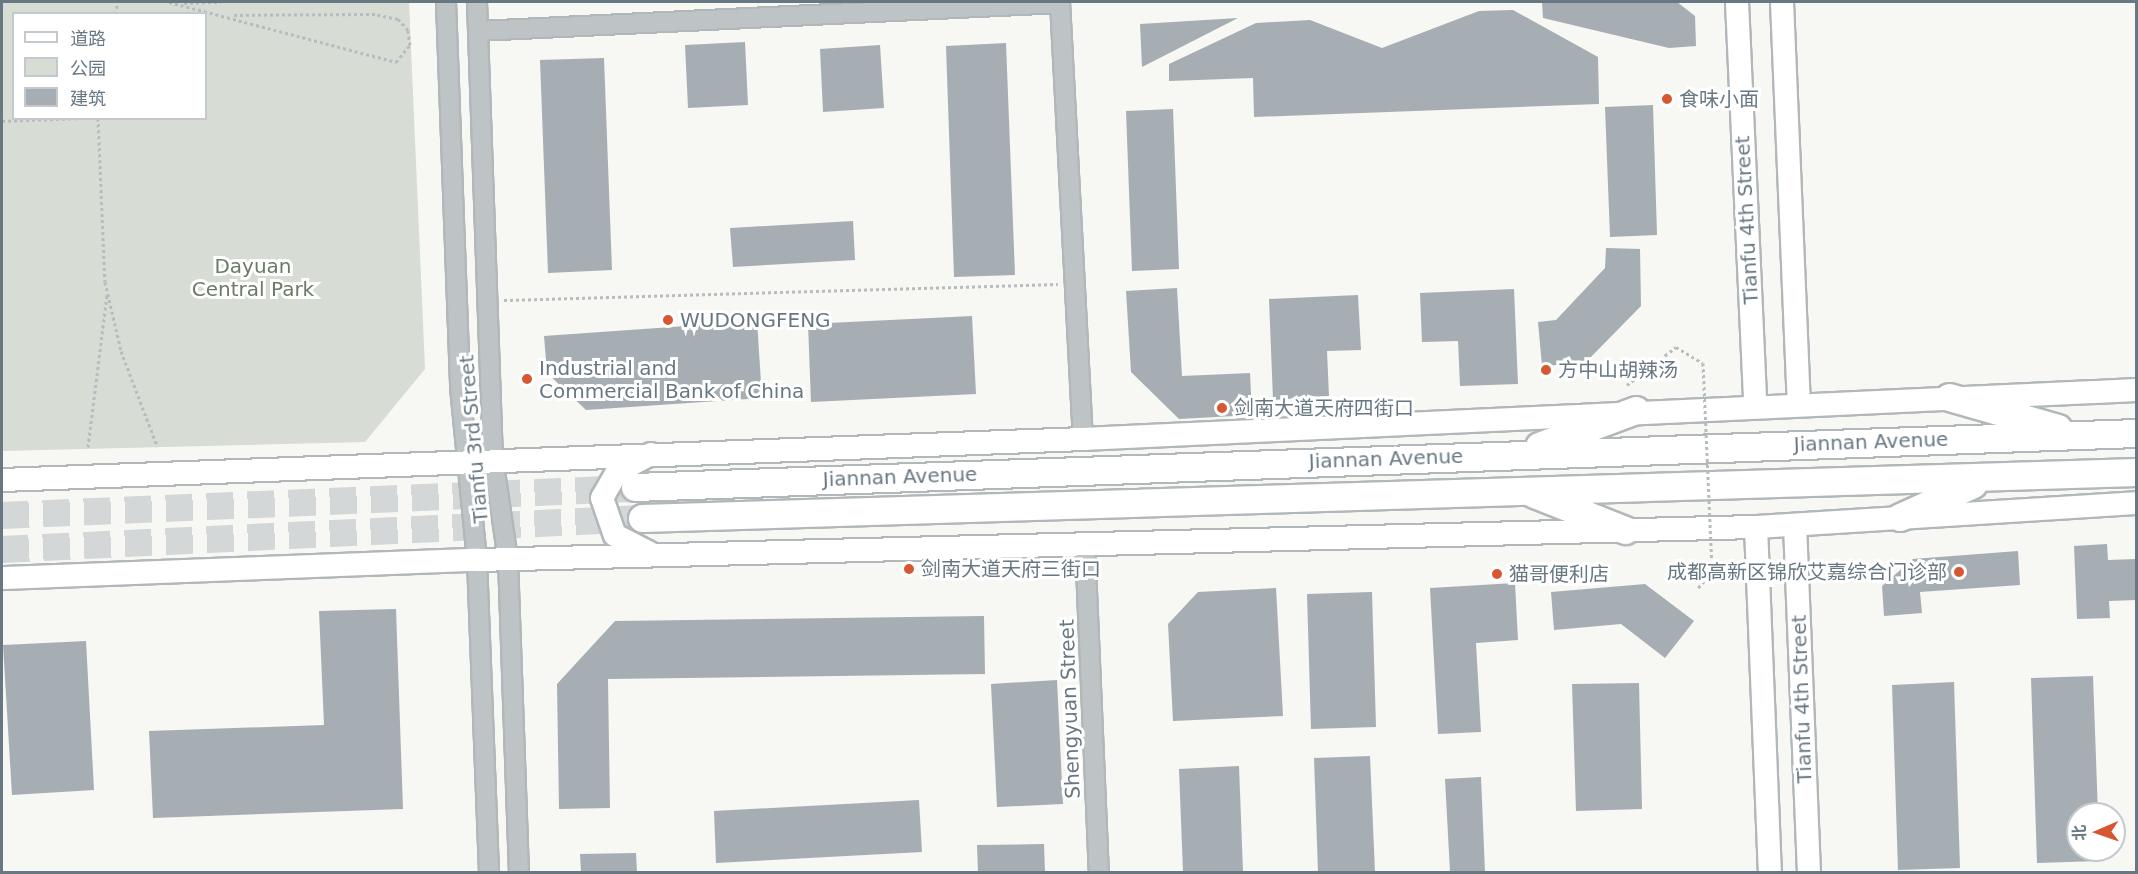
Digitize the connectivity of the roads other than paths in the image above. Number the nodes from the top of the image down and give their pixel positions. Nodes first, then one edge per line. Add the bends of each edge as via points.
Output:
1 (446, 2) edge
2 (477, 2) edge
3 (1060, 2) edge
4 (1737, 2) edge
5 (1782, 2) edge
6 (478, 31) junction
7 (2136, 390) edge
8 (1949, 397) junction
9 (1799, 402) junction
10 (1755, 403) junction
11 (1636, 410) junction
12 (2136, 433) edge
13 (2082, 435) junction
14 (1083, 439) junction
15 (655, 452) junction
16 (1518, 454) junction
17 (493, 458) junction
18 (466, 461) junction
19 (2136, 472) edge
20 (1984, 479) junction
21 (2, 480) edge
22 (635, 487) tunnel mouth
23 (1522, 489) junction
24 (2136, 503) edge
25 (1900, 517) junction
26 (642, 518) tunnel mouth
27 (1795, 525) junction
28 (1756, 527) junction
29 (1625, 530) junction
30 (1085, 543) junction
31 (654, 555) junction
32 (508, 559) junction
33 (477, 560) junction
34 (2, 578) edge
35 (489, 873) edge
36 (519, 873) edge
37 (1099, 873) edge
38 (1770, 873) edge
39 (1809, 873) edge

1 - 18 street, Tianfu 3rd Street
2 - 6 street, Tianfu 3rd Street
3 - 6 street
3 - 14 street
4 - 10 main road, Tianfu 4th Street
5 - 9 main road
6 - 17 street, Tianfu 3rd Street
7 - 8 main road
8 - 9 main road
8 - 13 highway
9 - 10 main road
10 - 11 main road
11 - 14 main road
11 - 16 highway
12 - 13 highway, Jiannan Avenue
13 - 16 highway, Jiannan Avenue
14 - 15 main road
15 - 17 main road
15 - 31 main road via 617,472 602,498 615,535
16 - 22 highway, Jiannan Avenue
17 - 18 main road
17 - 32 street, Tianfu 3rd Street
18 - 21 main road
18 - 33 street, Tianfu 3rd Street
19 - 20 highway, Jiannan Avenue
20 - 23 highway, Jiannan Avenue
20 - 25 highway
23 - 26 highway, Jiannan Avenue
23 - 29 highway
24 - 25 main road
25 - 27 main road
27 - 28 main road
27 - 39 main road, Tianfu 4th Street
28 - 29 main road
28 - 38 main road, Tianfu 4th Street
29 - 30 main road
30 - 31 main road
30 - 37 street, Shengyuan Street
31 - 32 main road
32 - 33 main road
32 - 36 street, Tianfu 3rd Street
33 - 34 main road
33 - 35 street, Tianfu 3rd Street

